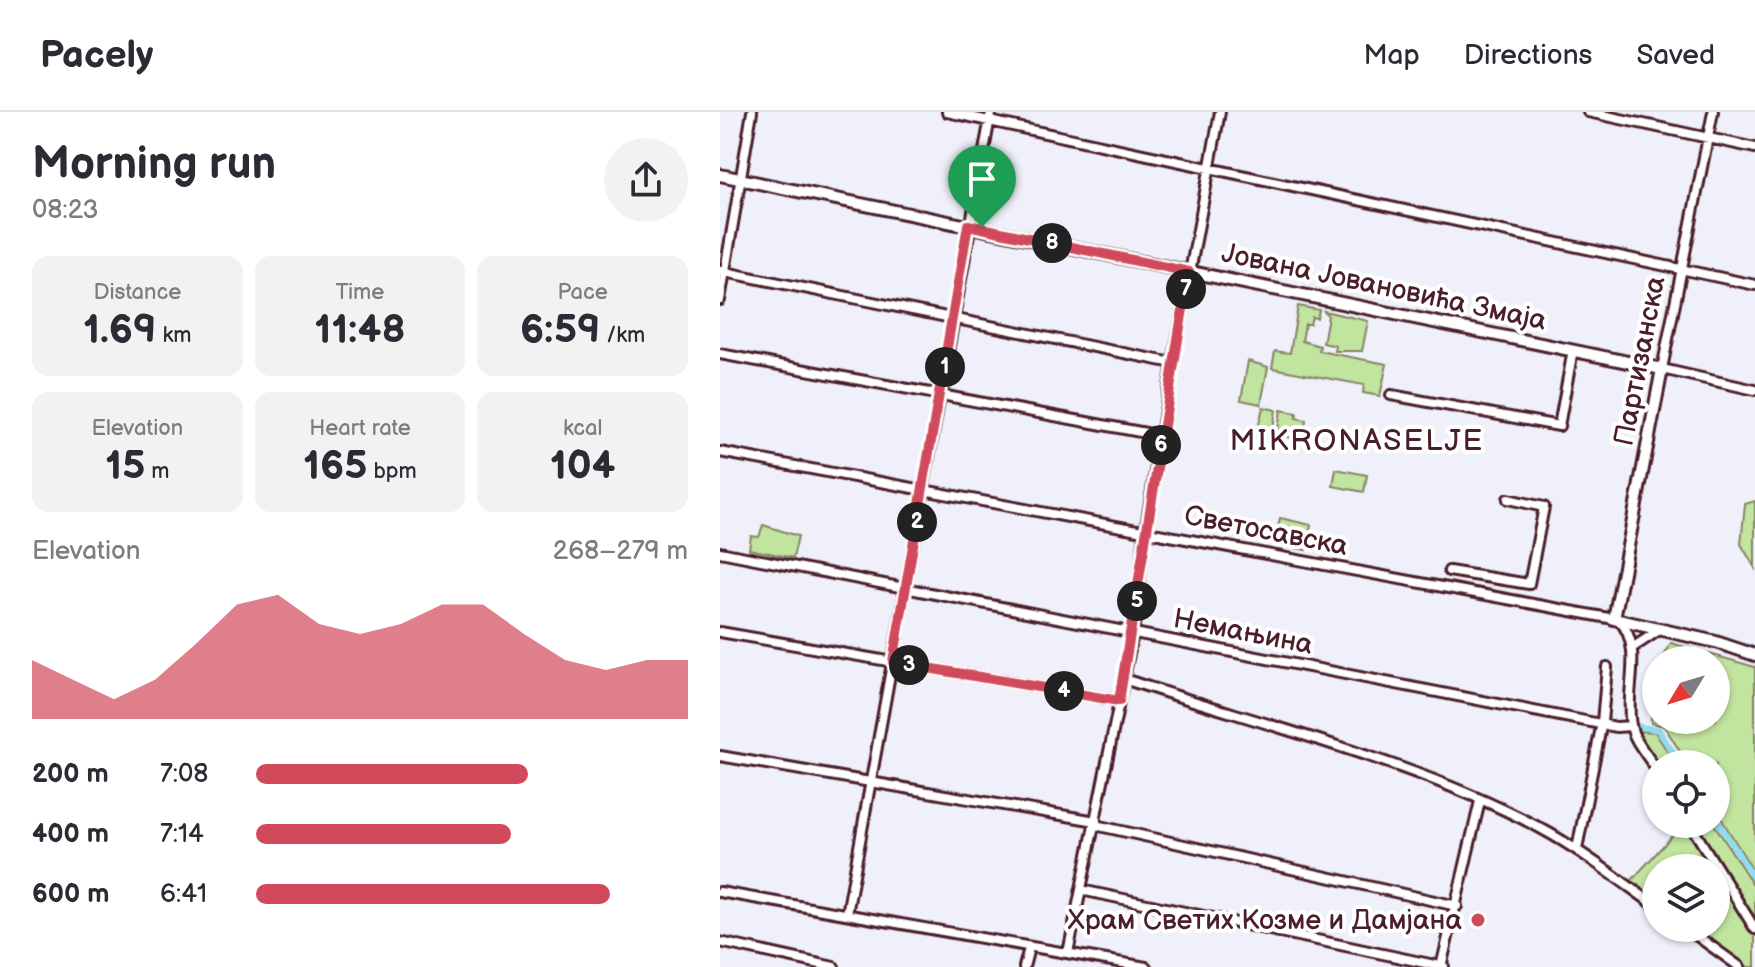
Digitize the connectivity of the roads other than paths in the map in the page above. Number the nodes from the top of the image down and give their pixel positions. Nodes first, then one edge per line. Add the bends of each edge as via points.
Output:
1 (752, 112) edge
2 (947, 112) edge
3 (1220, 112) edge
4 (1588, 112) edge
5 (1713, 112) edge
6 (990, 117) edge
7 (1709, 139) junction
8 (1755, 148) edge
9 (1209, 170) junction
10 (720, 175) edge
11 (739, 178) junction
12 (968, 225) junction
13 (1683, 269) junction
14 (722, 271) edge
15 (1189, 272) junction
16 (1755, 285) edge
17 (720, 300) edge
18 (952, 318) junction
19 (1573, 350) junction
20 (720, 354) edge
21 (1173, 363) junction
22 (1662, 369) junction
23 (1755, 390) edge
24 (941, 394) junction
25 (1391, 395) dead end
26 (1162, 436) junction
27 (720, 452) edge
28 (923, 489) junction
29 (1508, 499) dead end
30 (1145, 533) junction
31 (720, 552) edge
32 (1449, 571) dead end
33 (906, 586) junction
34 (1616, 619) junction
35 (1662, 629) junction
36 (720, 632) edge
37 (1133, 634) junction
38 (1632, 648) junction
39 (1755, 655) edge
40 (893, 662) junction
41 (1607, 667) dead end
42 (1124, 679) junction
43 (1119, 701) junction
44 (1602, 722) junction
45 (1631, 726) junction
46 (1616, 727) junction
47 (1599, 737) junction
48 (1645, 750) edge
49 (720, 756) edge
50 (871, 783) junction
51 (1480, 801) junction
52 (1096, 823) junction
53 (1699, 838) edge
54 (1577, 849) junction
55 (1081, 890) junction
56 (720, 892) edge
57 (1642, 896) edge
58 (1457, 906) junction
59 (847, 914) junction
60 (1755, 929) edge
61 (720, 942) edge
62 (1705, 942) edge
63 (1029, 948) junction
64 (1068, 953) junction
65 (834, 967) edge
66 (1024, 967) edge
67 (1146, 967) edge
68 (1442, 967) edge
69 (1740, 967) edge

1 - 11 street
2 - 6 street
3 - 9 street
4 - 7 street
5 - 7 street, Партизанска
6 - 9 street
6 - 12 street
7 - 8 street
7 - 13 street, Партизанска
9 - 13 street
9 - 15 street
10 - 11 main road, Јована Јовановића Змаја
11 - 12 main road, Јована Јовановића Змаја
11 - 14 street
12 - 15 main road, Јована Јовановића Змаја
12 - 18 street
13 - 16 street
13 - 22 street, Партизанска
14 - 17 street
14 - 18 street
15 - 19 main road, Јована Јовановића Змаја
15 - 21 street
18 - 21 street
18 - 24 street
19 - 22 main road, Јована Јовановића Змаја
19 - 25 street via 1559,426
20 - 24 street
21 - 26 street
22 - 23 street, Јована Јовановића Змаја
22 - 34 main road, Партизанска
24 - 26 street
24 - 28 street
26 - 30 street
27 - 28 street, Светосавска
28 - 30 street, Светосавска
28 - 33 street
29 - 32 street via 1544,507 1529,584
30 - 34 street, Светосавска
30 - 37 street
31 - 33 street, Немањина
33 - 37 street, Немањина
33 - 40 street
34 - 35 main road, Светосавска
34 - 38 street via 1626,628
35 - 38 street
35 - 39 main road, Светосавска
36 - 40 street
37 - 42 street
37 - 44 street, Немањина
38 - 45 street
40 - 43 street
40 - 50 street
41 - 44 street
42 - 43 street
42 - 51 street via 1404,770
43 - 52 street
44 - 46 street, Немањина
44 - 47 street
45 - 46 street, Немањина
45 - 48 street
46 - 47 street, Немањина
47 - 54 street
49 - 50 street
50 - 52 street
50 - 59 street
51 - 54 street
51 - 58 street
52 - 55 street
52 - 58 street
53 - 60 street
54 - 57 street
55 - 64 street
55 - 68 street
56 - 59 street
58 - 68 street
59 - 63 street
61 - 65 street
62 - 69 street
63 - 64 street
63 - 66 street
64 - 67 street

